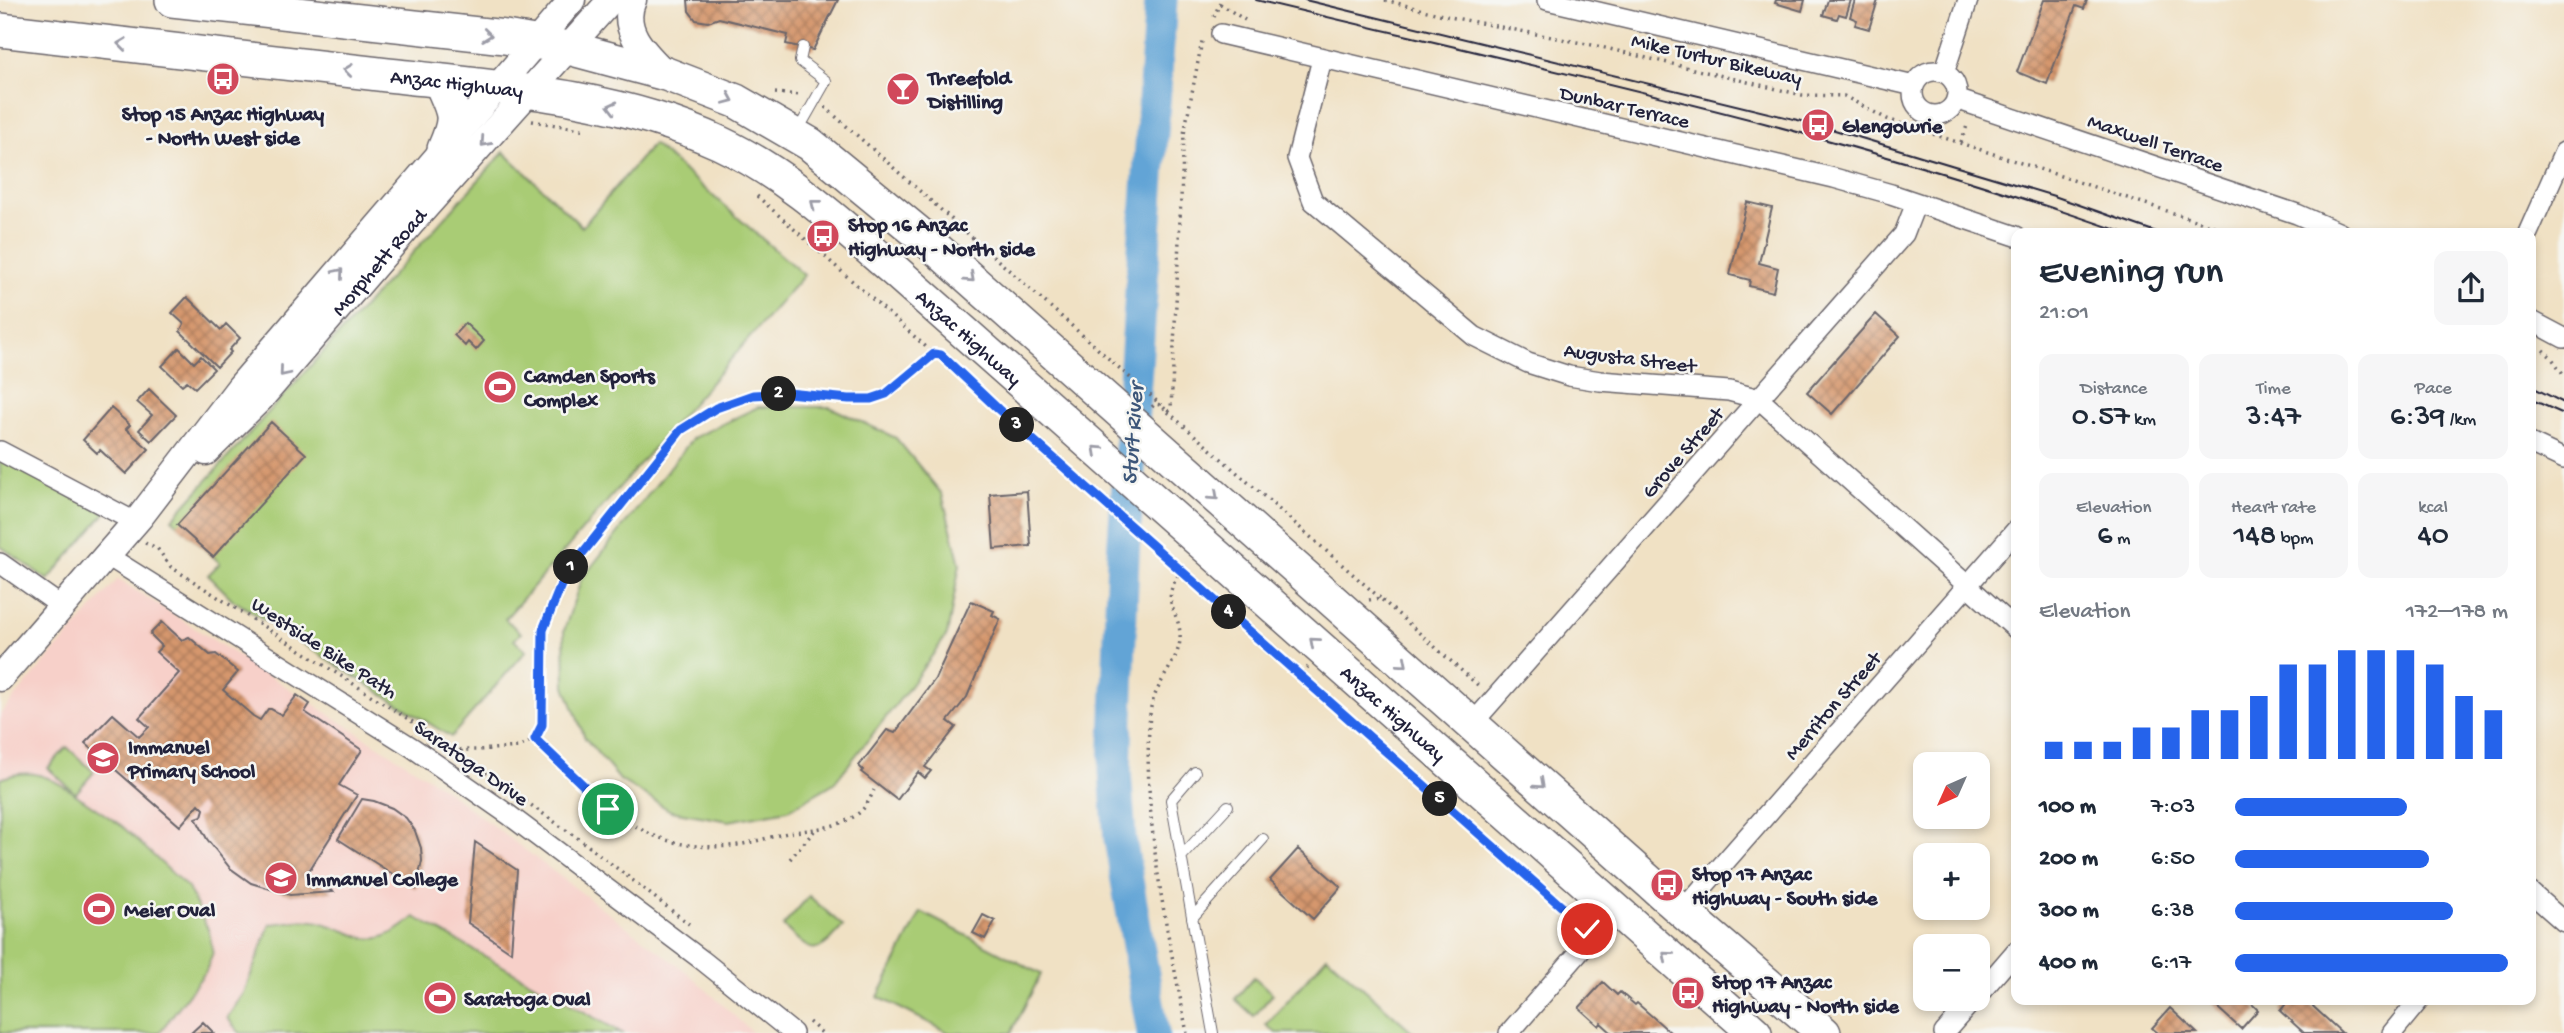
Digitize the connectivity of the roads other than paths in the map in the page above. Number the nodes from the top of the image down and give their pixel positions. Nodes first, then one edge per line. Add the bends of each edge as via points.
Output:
1 (172, 0) edge
2 (572, 0) edge
3 (611, 0) edge
4 (633, 0) edge
5 (1547, 0) edge
6 (1968, 0) edge
7 (0, 30) edge
8 (1212, 36) road end
9 (534, 42) junction
10 (803, 47) dead end
11 (569, 48) junction
12 (1322, 59) junction
13 (1944, 73) junction
14 (666, 74) junction
15 (440, 81) junction
16 (1914, 86) junction
17 (495, 88) junction
18 (1956, 99) junction
19 (530, 106) junction
20 (795, 136) junction
21 (444, 149) junction
22 (2564, 152) edge
23 (1916, 203) junction
24 (2329, 228) edge
25 (2530, 228) edge
26 (2011, 234) edge
27 (922, 236) junction
28 (895, 271) junction
29 (2536, 323) edge
30 (2564, 338) edge
31 (1759, 400) junction
32 (2536, 446) edge
33 (0, 451) edge
34 (2564, 459) edge
35 (140, 527) junction
36 (2011, 536) edge
37 (106, 555) junction
38 (0, 563) edge
39 (1967, 586) junction
40 (61, 606) junction
41 (2011, 625) edge
42 (0, 678) edge
43 (1439, 695) junction
44 (1472, 724) junction
45 (1429, 744) junction
46 (1195, 772) dead end
47 (1228, 806) dead end
48 (1524, 830) junction
49 (1263, 839) dead end
50 (1181, 858) junction
51 (2536, 897) edge
52 (1615, 911) junction
53 (1682, 911) junction
54 (1192, 918) junction
55 (2564, 922) edge
56 (2011, 957) edge
57 (1990, 981) edge
58 (2415, 1005) edge
59 (1963, 1011) edge
60 (793, 1033) edge
61 (1213, 1033) edge
62 (1510, 1033) edge
63 (1755, 1033) edge
64 (1824, 1033) edge
65 (1944, 1033) edge
66 (2392, 1033) edge

1 -> 9 highway, Anzac Highway
2 - 9 street, Morphett Road
3 - 11 street, Morphett Road
4 - 14 street via 629,27
5 - 16 street
6 - 13 street
15 -> 7 highway, Anzac Highway
8 - 12 street, Dunbar Terrace
9 - 11 highway, Anzac Highway
9 - 17 street, Morphett Road
10 - 20 lane via 800,61 826,81
11 - 14 highway, Anzac Highway
11 - 19 street, Morphett Road
12 - 23 street, Dunbar Terrace via 1834,178
12 - 31 street, Augusta Street via 1297,158 1314,201 1474,336 1528,363 1569,376 1729,391
13 - 16 street via 1925,74
13 - 18 street via 1954,81
14 -> 20 highway, Anzac Highway via 736,102
15 - 17 highway, Anzac Highway
15 - 21 highway via 454,125
16 - 18 street via 1916,105 1923,112 1945,112
17 - 19 highway, Anzac Highway
17 - 21 street, Morphett Road
18 - 24 street, Maxwell Terrace
28 -> 19 highway, Anzac Highway via 780,177 722,144 673,122 579,99
19 -> 35 street, Morphett Road via 414,220 260,399
20 - 27 highway, Anzac Highway
35 -> 21 street, Morphett Road via 239,388
22 - 25 street
23 - 26 street, Dunbar Terrace
23 - 31 street, Grove Street via 1904,234
27 - 28 highway
27 -> 43 highway, Anzac Highway
45 -> 28 highway, Anzac Highway
29 - 30 street
31 - 39 street, Augusta Street
31 - 44 street, Grove Street
32 - 34 street
33 - 35 street
35 - 37 street, Morphett Road
36 - 39 street, Merriton Street
37 - 40 street, Morphett Road
37 - 60 street, Saratoga Drive via 413,748 509,815
38 - 40 street
39 - 41 street, Augusta Street
39 - 53 street, Merriton Street
40 - 42 street, Morphett Road
43 - 44 highway, Anzac Highway
43 - 45 highway via 1438,720
44 - 48 highway via 1467,757 1505,792
44 -> 53 highway, Anzac Highway
45 - 48 highway, Anzac Highway
46 - 50 lane via 1171,800
47 - 50 lane
48 - 52 highway, Anzac Highway
49 - 54 lane
50 - 54 lane
51 - 55 street
52 - 62 street
63 -> 52 highway, Anzac Highway
53 - 64 highway, Anzac Highway
54 - 61 lane
56 - 57 street
58 - 66 street
59 - 65 street

